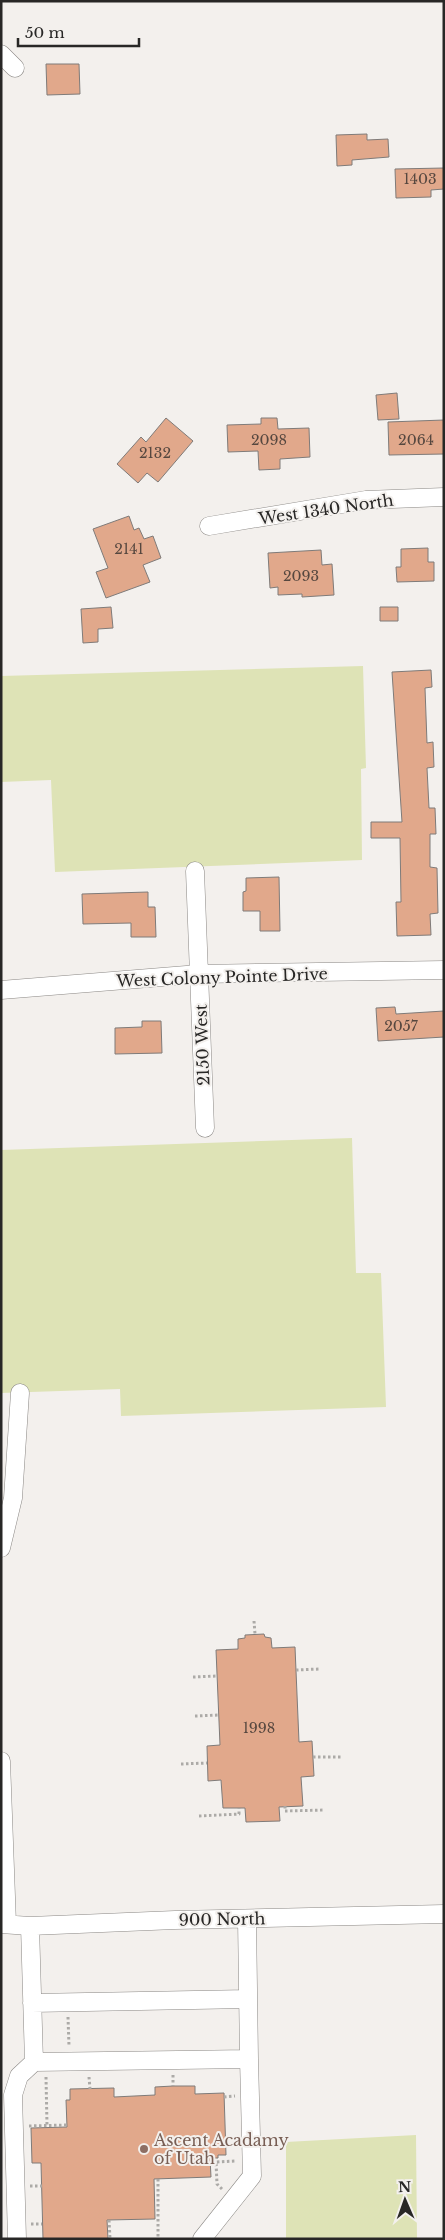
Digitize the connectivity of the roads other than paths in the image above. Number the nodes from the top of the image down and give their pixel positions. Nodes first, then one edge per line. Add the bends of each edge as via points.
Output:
1 (1, 54) edge
2 (15, 68) dead end
3 (444, 497) edge
4 (209, 526) dead end
5 (195, 871) dead end
6 (444, 970) edge
7 (199, 974) junction
8 (1, 990) edge
9 (205, 1128) dead end
10 (20, 1393) dead end
11 (1, 1548) edge
12 (1, 1762) edge
13 (444, 1914) edge
14 (247, 1919) junction
15 (4, 1924) edge
16 (30, 1926) junction
17 (248, 1998) junction
18 (32, 2002) junction
19 (249, 2059) junction
20 (34, 2062) junction
21 (17, 2239) edge
22 (202, 2239) edge

1 - 2 street
3 - 4 street, West 1340 North via 366,500
5 - 7 street, 2150 West
6 - 7 street, West Colony Pointe Drive
7 - 8 street, West Colony Pointe Drive
7 - 9 street, 2150 West
10 - 11 street via 13,1498
12 - 15 street
13 - 14 street, 900 North
14 - 16 street, 900 North
14 - 17 street
15 - 16 street, 900 North
16 - 18 street
17 - 18 street
17 - 19 street
18 - 20 street
19 - 20 street
19 - 22 street via 252,2176
20 - 21 street via 19,2076 13,2095

